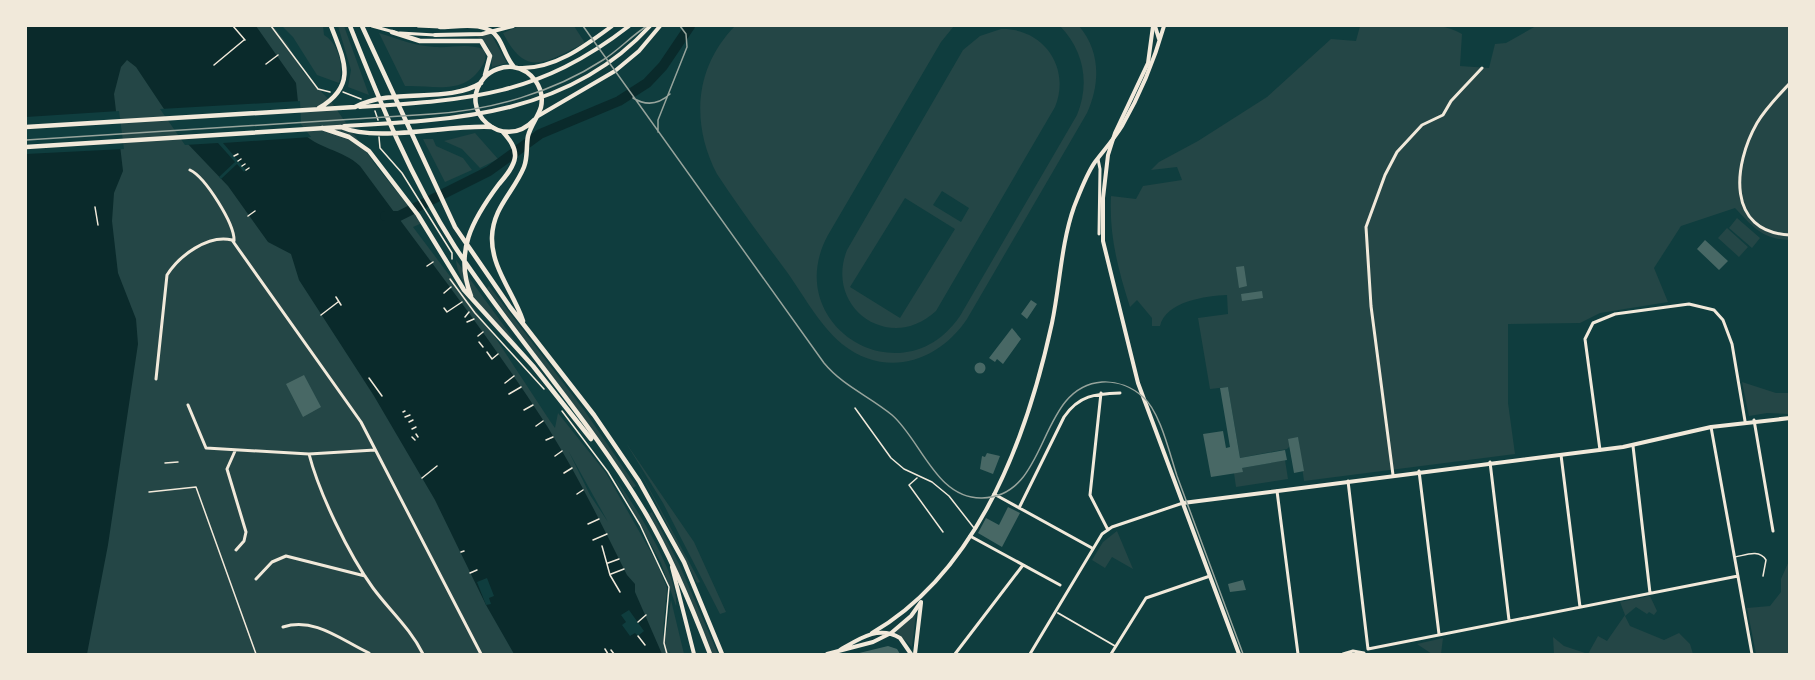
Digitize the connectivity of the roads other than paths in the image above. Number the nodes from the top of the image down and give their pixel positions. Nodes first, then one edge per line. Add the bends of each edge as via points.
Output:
1 (331, 26) edge
2 (350, 26) edge
3 (362, 26) edge
4 (388, 26) edge
5 (418, 26) edge
6 (442, 26) edge
7 (513, 26) edge
8 (612, 26) edge
9 (629, 26) edge
10 (650, 26) edge
11 (660, 26) edge
12 (1154, 26) edge
13 (1164, 26) edge
14 (376, 27) edge
15 (461, 27) edge
16 (392, 32) junction
17 (435, 35) joint
18 (1158, 49) junction
19 (516, 68) junction
20 (1482, 68) dead end
21 (483, 80) junction
22 (1790, 83) edge
23 (355, 107) junction
24 (316, 110) junction
25 (536, 118) junction
26 (26, 127) edge
27 (340, 127) junction
28 (320, 128) junction
29 (492, 128) junction
30 (503, 132) junction
31 (26, 147) edge
32 (1098, 159) junction
33 (190, 170) dead end
34 (1098, 234) dead end
35 (1790, 235) edge
36 (234, 241) junction
37 (472, 299) junction
38 (524, 326) junction
39 (156, 379) dead end
40 (1101, 393) junction
41 (1120, 393) dead end
42 (188, 405) dead end
43 (855, 408) dead end
44 (1790, 418) edge
45 (1754, 420) junction
46 (1745, 421) junction
47 (1711, 427) junction
48 (1633, 446) junction
49 (375, 450) junction
50 (1600, 450) junction
51 (235, 451) junction
52 (606, 453) junction
53 (309, 454) junction
54 (1561, 454) junction
55 (1490, 462) junction
56 (1419, 471) junction
57 (1393, 475) junction
58 (918, 477) junction
59 (1348, 481) junction
60 (1276, 490) junction
61 (993, 494) junction
62 (1183, 502) junction
63 (1019, 508) junction
64 (975, 528) junction
65 (1108, 530) junction
66 (1773, 531) dead end
67 (943, 532) dead end
68 (970, 536) junction
69 (1092, 548) junction
70 (236, 550) dead end
71 (1734, 557) junction
72 (670, 560) junction
73 (1023, 565) junction
74 (365, 576) junction
75 (1210, 576) junction
76 (1738, 576) junction
77 (1763, 576) dead end
78 (256, 579) dead end
79 (1060, 585) dead end
80 (1650, 593) junction
81 (926, 594) junction
82 (921, 603) junction
83 (1580, 607) junction
84 (1058, 613) dead end
85 (1509, 620) junction
86 (283, 627) dead end
87 (872, 633) junction
88 (890, 634) junction
89 (1439, 634) junction
90 (1116, 647) junction
91 (1368, 649) junction
92 (840, 650) junction
93 (369, 653) edge
94 (914, 653) edge
95 (423, 654) edge
96 (481, 654) edge
97 (694, 654) edge
98 (710, 654) edge
99 (722, 654) edge
100 (827, 654) edge
101 (920, 654) edge
102 (955, 654) edge
103 (1030, 654) edge
104 (1111, 654) edge
105 (1239, 654) edge
106 (1298, 654) edge
107 (1343, 654) edge
108 (1363, 654) edge
109 (1752, 654) edge

1 - 24 main road via 345,64 345,77 334,98
2 - 52 main road via 403,154 432,211 493,302
3 - 38 main road via 460,236
4 - 14 street
5 - 6 street
6 - 15 main road
7 - 17 main road via 477,34
8 - 19 main road via 548,65 538,69
9 - 23 main road via 581,59 530,83 448,101
10 - 27 main road via 589,75 542,97 484,114
11 - 25 main road via 615,71
12 - 18 main road via 1159,35
12 - 62 main road via 1148,63 1115,133 1106,163 1103,234 1138,383
13 - 18 main road
14 - 16 street
15 - 19 main road via 492,31
16 - 17 street
16 - 21 main road via 407,39 436,42 478,40 490,58
18 - 32 main road via 1136,102
19 - 21 main road via 498,69
19 - 25 main road via 529,73 538,86 542,101
20 - 57 street via 1443,115 1422,125 1397,152 1366,227 1373,331
21 - 23 main road via 470,88 391,96
21 - 29 main road via 477,104 483,120
22 - 35 street via 1752,132 1739,180 1743,204 1754,223 1766,232
23 - 24 main road
24 - 26 main road
25 - 30 main road via 519,131
25 - 38 main road via 528,137 524,166 498,209 492,231 496,261
27 - 28 main road
27 - 29 main road via 389,133 471,126
28 - 31 main road
28 - 37 main road via 349,137 369,150 418,215
29 - 30 main road
30 - 37 main road via 514,148 515,160 469,229 464,247 465,275
32 - 34 street
32 - 61 main road via 1072,214 1037,384 1009,463
33 - 36 street via 203,180 231,224
36 - 39 street via 222,239 188,251 167,275
36 - 49 street via 361,422
37 - 52 main road
38 - 99 main road via 594,415 645,490 684,562
40 - 41 street
40 - 63 street via 1087,395 1069,409
40 - 65 street via 1090,495
42 - 51 street via 206,448
43 - 58 lane via 891,458
44 - 45 main road
45 - 46 main road
45 - 66 street
46 - 47 main road
46 - 50 street via 1730,334 1714,310 1695,303 1615,314 1596,321 1585,334
47 - 48 main road
47 - 71 street
48 - 50 main road
48 - 80 street
49 - 53 street
49 - 96 street
50 - 54 main road
51 - 53 street
51 - 70 street via 227,469 246,532
52 - 72 main road
53 - 74 street via 346,544
54 - 55 main road
54 - 83 street
55 - 56 main road
55 - 85 street
56 - 57 main road
56 - 89 street
57 - 59 main road
58 - 64 lane via 932,482 949,496
58 - 67 lane via 909,485
59 - 60 main road
59 - 91 street
60 - 62 main road
60 - 106 street
61 - 63 street
61 - 64 main road
62 - 65 street
62 - 75 main road
63 - 69 street
64 - 68 main road
65 - 69 street
68 - 73 street
68 - 81 main road
69 - 103 street
71 - 76 street
71 - 77 lane via 1762,555 1766,560
72 - 97 main road
72 - 98 main road
73 - 79 street
73 - 102 street
74 - 78 street via 286,556 272,562
74 - 95 street via 410,630
75 - 90 street via 1149,596
75 - 105 main road
76 - 80 street
76 - 109 street
80 - 83 street
81 - 82 main road
81 - 87 main road
82 - 88 main road
82 - 94 main road
83 - 85 street
84 - 90 street
85 - 89 street
86 - 93 street via 294,624 327,629
87 - 88 main road
87 - 92 main road
88 - 92 main road
88 - 94 main road
89 - 91 street
90 - 104 street
91 - 108 street
92 - 100 main road
94 - 101 street
107 - 108 street

